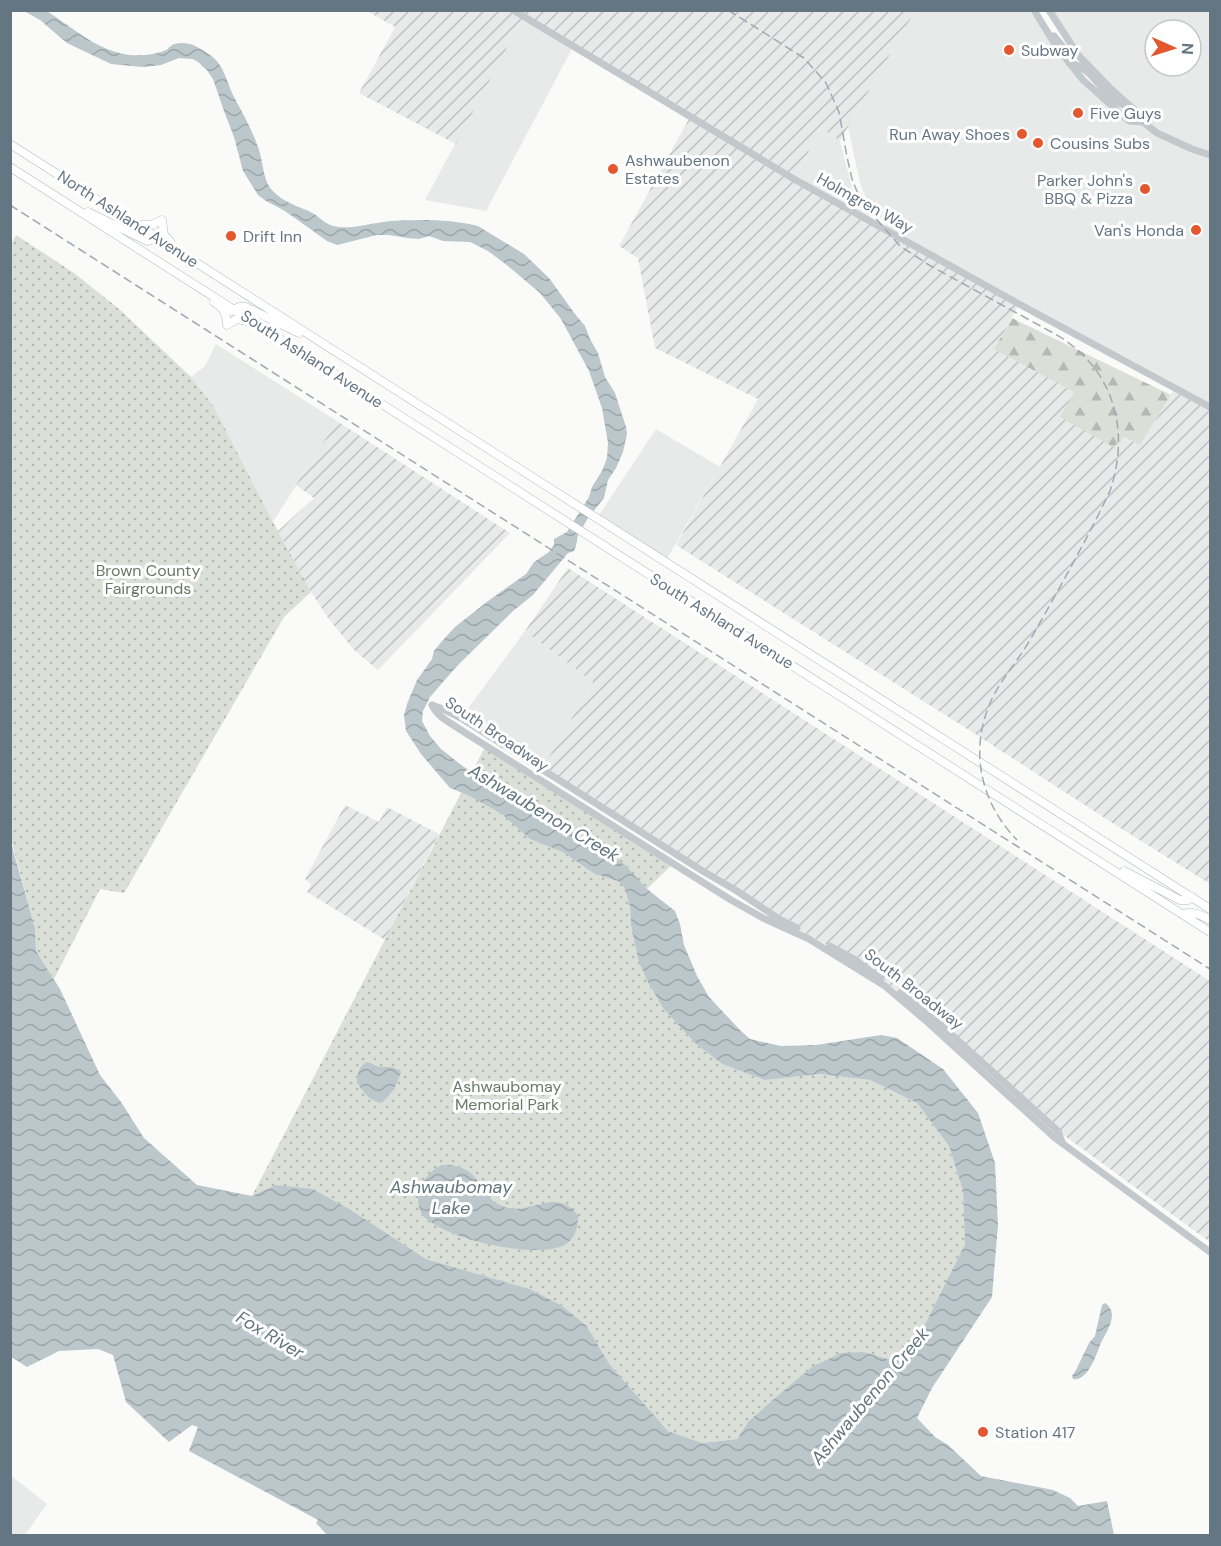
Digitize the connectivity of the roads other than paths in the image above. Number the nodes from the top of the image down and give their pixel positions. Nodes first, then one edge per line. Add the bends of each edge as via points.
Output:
1 (513, 10) edge
2 (1034, 10) edge
3 (1049, 10) edge
4 (1078, 55) junction
5 (1069, 63) junction
6 (1136, 111) junction
7 (1143, 122) junction
8 (10, 144) edge
9 (1210, 155) edge
10 (10, 167) edge
11 (70, 205) junction
12 (139, 225) junction
13 (162, 227) junction
14 (118, 235) junction
15 (156, 237) junction
16 (246, 294) joint
17 (234, 309) junction
18 (227, 317) junction
19 (258, 325) junction
20 (296, 326) junction
21 (310, 335) junction
22 (1210, 407) edge
23 (1108, 867) junction
24 (1192, 897) junction
25 (1210, 909) edge
26 (1183, 914) junction
27 (1210, 920) edge
28 (1210, 932) edge
29 (1062, 1142) junction
30 (1210, 1252) edge

1 - 22 street, Holmgren Way via 794,179
2 - 4 street via 1064,48
2 - 5 street
3 - 4 street
4 - 6 street
5 - 6 street via 1087,71 1115,100
5 - 7 street via 1129,121
6 - 7 street
7 - 9 street via 1157,133
8 - 12 main road, North Ashland Avenue
10 - 11 main road, North Ashland Avenue
11 - 14 main road, North Ashland Avenue
11 - 15 main road via 141,239 151,241
12 - 13 main road via 162,220
12 - 15 main road, North Ashland Avenue
13 - 15 main road
13 - 20 main road via 168,240 281,311
14 - 17 main road, North Ashland Avenue
14 - 18 main road via 117,240 219,305
15 - 16 main road, North Ashland Avenue
16 - 20 main road, South Ashland Avenue
17 - 18 main road
17 - 19 main road, South Ashland Avenue
17 - 21 main road via 248,308
18 - 19 main road via 227,325 240,319
19 - 23 main road, South Ashland Avenue
20 - 21 main road, South Ashland Avenue
21 - 24 main road, South Ashland Avenue
23 - 24 main road via 1122,870 1180,900
23 - 26 main road, South Ashland Avenue
24 - 25 main road, South Ashland Avenue
26 - 27 main road via 1197,913
26 - 28 main road, South Ashland Avenue
29 - 29 street, South Broadway via 1058,1131 942,1026 860,964 779,919 461,718 432,705 439,715 464,732 731,900 809,939 885,986
29 - 30 street, South Broadway

